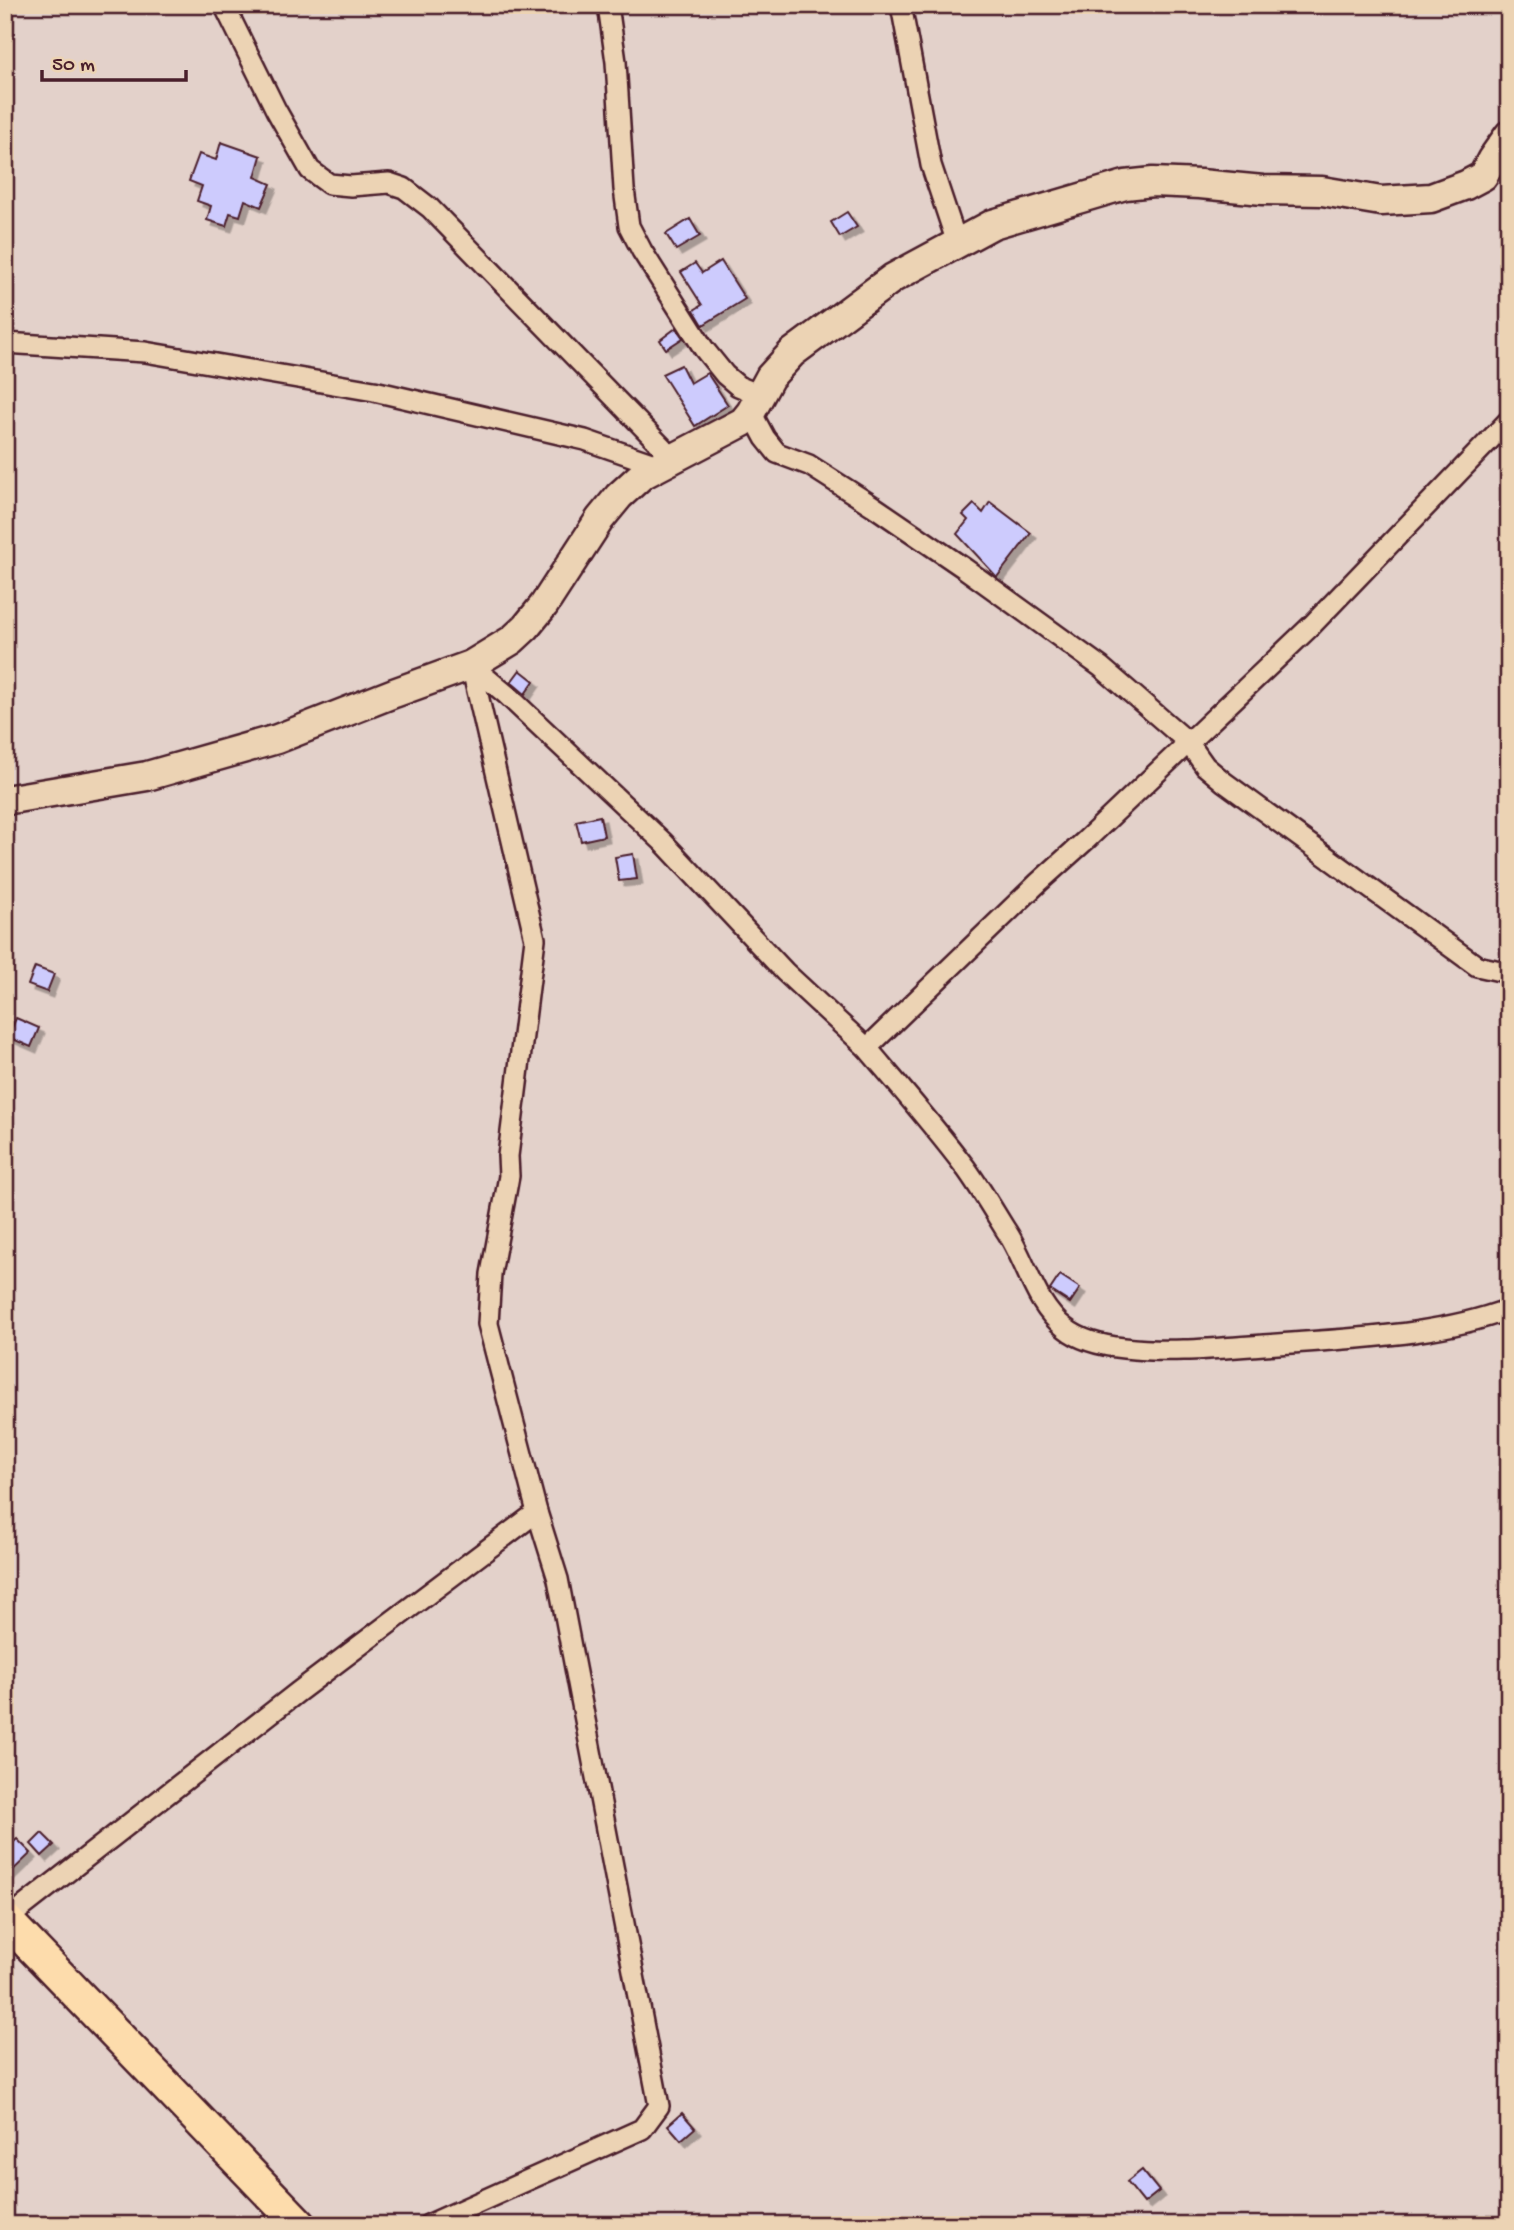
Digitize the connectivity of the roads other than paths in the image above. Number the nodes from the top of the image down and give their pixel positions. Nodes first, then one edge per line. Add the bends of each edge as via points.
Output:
1 (224, 5) edge
2 (608, 5) edge
3 (901, 5) edge
4 (1509, 135) edge
5 (1500, 165) edge
6 (957, 243) junction
7 (5, 343) edge
8 (756, 404) junction
9 (1509, 420) edge
10 (667, 462) junction
11 (471, 666) junction
12 (1188, 742) junction
13 (5, 800) edge
14 (1509, 967) edge
15 (867, 1048) junction
16 (1509, 1309) edge
17 (537, 1512) junction
18 (6, 1920) edge
19 (300, 2225) edge
20 (428, 2225) edge

1 - 10 street via 310,170 329,184 390,183 430,208
2 - 8 street via 629,226 704,349
3 - 6 street via 931,165
4 - 5 street
5 - 6 street via 1466,186 1431,198 1381,201 1322,191 1125,184 993,224
6 - 8 street via 893,278 792,353 770,377
7 - 10 street via 145,352 374,391 585,440 627,456
8 - 10 street via 743,422
8 - 12 street via 765,439 777,453 809,465 954,561 1101,667
9 - 12 street via 1312,625
10 - 11 street via 642,475 612,503 526,627
11 - 13 street via 251,747 147,776
11 - 15 street via 663,842 785,972
11 - 17 street via 535,939 488,1324
12 - 14 street via 1205,766 1233,789 1460,955 1489,970
12 - 15 street
15 - 16 street via 966,1168 1013,1240 1041,1303 1080,1337 1123,1348 1212,1348 1380,1335
17 - 18 street
17 - 20 street via 558,1579 659,2106 642,2130
18 - 19 main road

